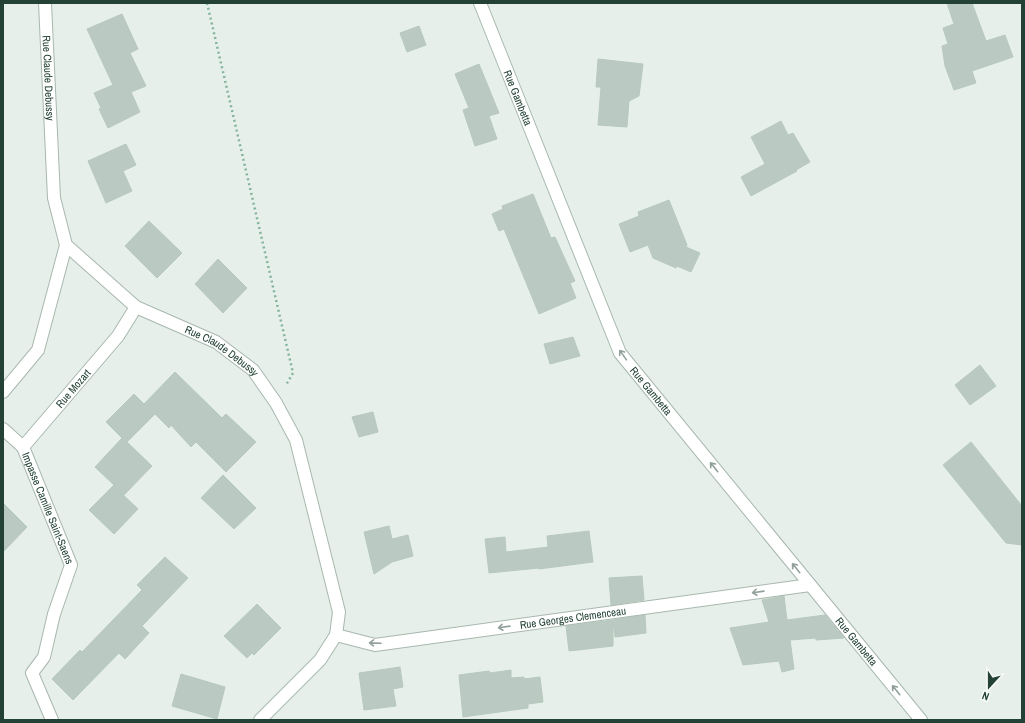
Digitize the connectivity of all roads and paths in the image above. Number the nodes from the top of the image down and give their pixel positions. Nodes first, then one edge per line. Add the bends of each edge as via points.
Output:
1 (45, 3) edge
2 (207, 3) edge
3 (480, 3) edge
4 (66, 246) junction
5 (136, 307) junction
6 (3, 392) edge
7 (276, 403) junction
8 (3, 429) edge
9 (23, 447) junction
10 (810, 585) junction
11 (336, 635) junction
12 (52, 720) edge
13 (260, 720) edge
14 (921, 720) edge

1 - 4 street, Rue Claude Debussy via 54,198
2 - 7 path via 292,373
10 -> 3 street, Rue Gambetta via 620,353
4 - 5 street, Rue Claude Debussy
4 - 6 street via 38,350
5 - 7 street, Rue Claude Debussy via 216,342 253,370
5 - 9 street, Rue Mozart via 118,336
7 - 11 street, Rue Claude Debussy via 296,440 339,612
8 - 9 street
9 - 12 street, Impasse Camille Saint-Saens via 71,565 54,614 44,657 32,673
10 -> 11 street, Rue Georges Clemenceau via 374,645
14 -> 10 street, Rue Gambetta
11 - 13 street, Rue Claude Debussy via 320,660

